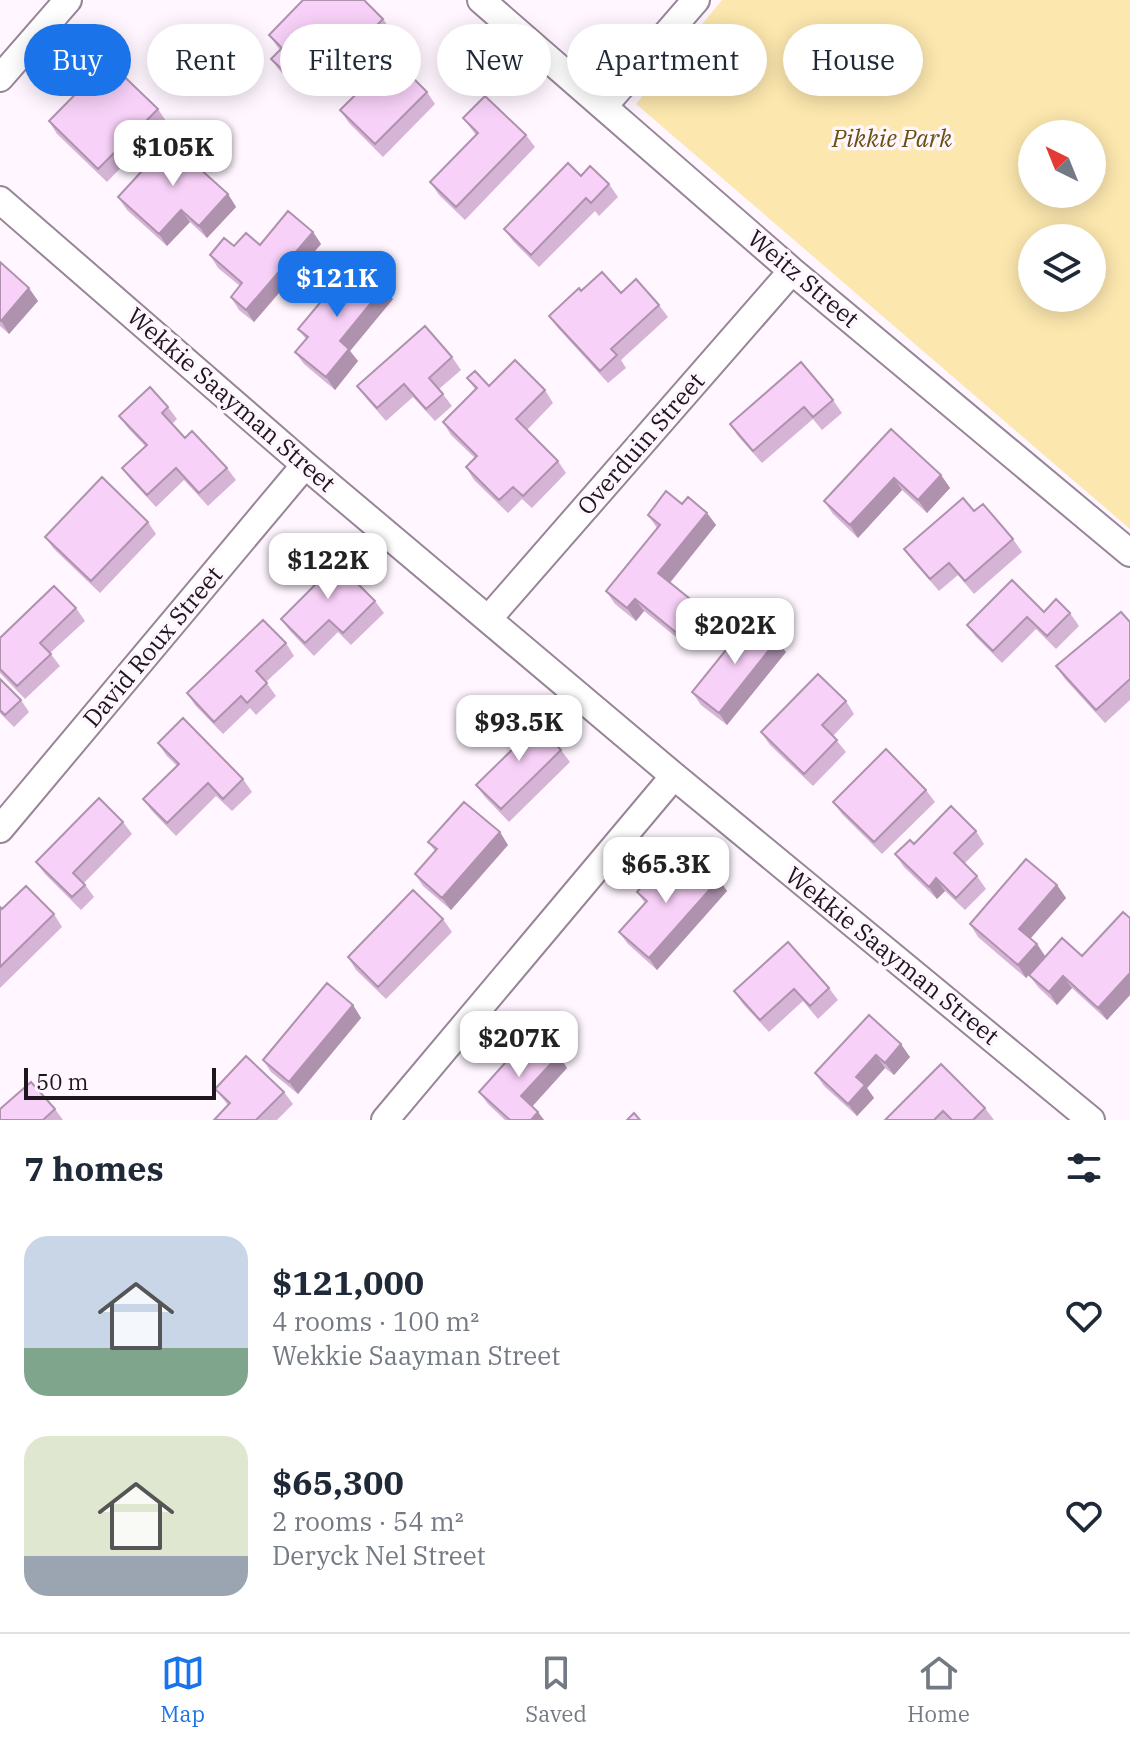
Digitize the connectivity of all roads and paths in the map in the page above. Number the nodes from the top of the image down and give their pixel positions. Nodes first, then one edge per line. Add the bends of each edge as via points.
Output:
1 (68, 0) edge
2 (481, 0) edge
3 (696, 0) edge
4 (0, 78) edge
5 (604, 106) junction
6 (0, 200) edge
7 (792, 271) junction
8 (305, 465) junction
9 (1130, 553) edge
10 (489, 618) junction
11 (674, 776) junction
12 (0, 829) edge
13 (385, 1120) edge
14 (1091, 1120) edge

1 - 4 street
2 - 5 street, Weitz Street
3 - 5 street
5 - 7 street, Weitz Street
6 - 8 street, Wekkie Saayman Street
7 - 9 street, Weitz Street
7 - 10 street, Overduin Street
8 - 10 street, Wekkie Saayman Street
8 - 12 street, David Roux Street
10 - 11 street, Wekkie Saayman Street
11 - 13 street
11 - 14 street, Wekkie Saayman Street

